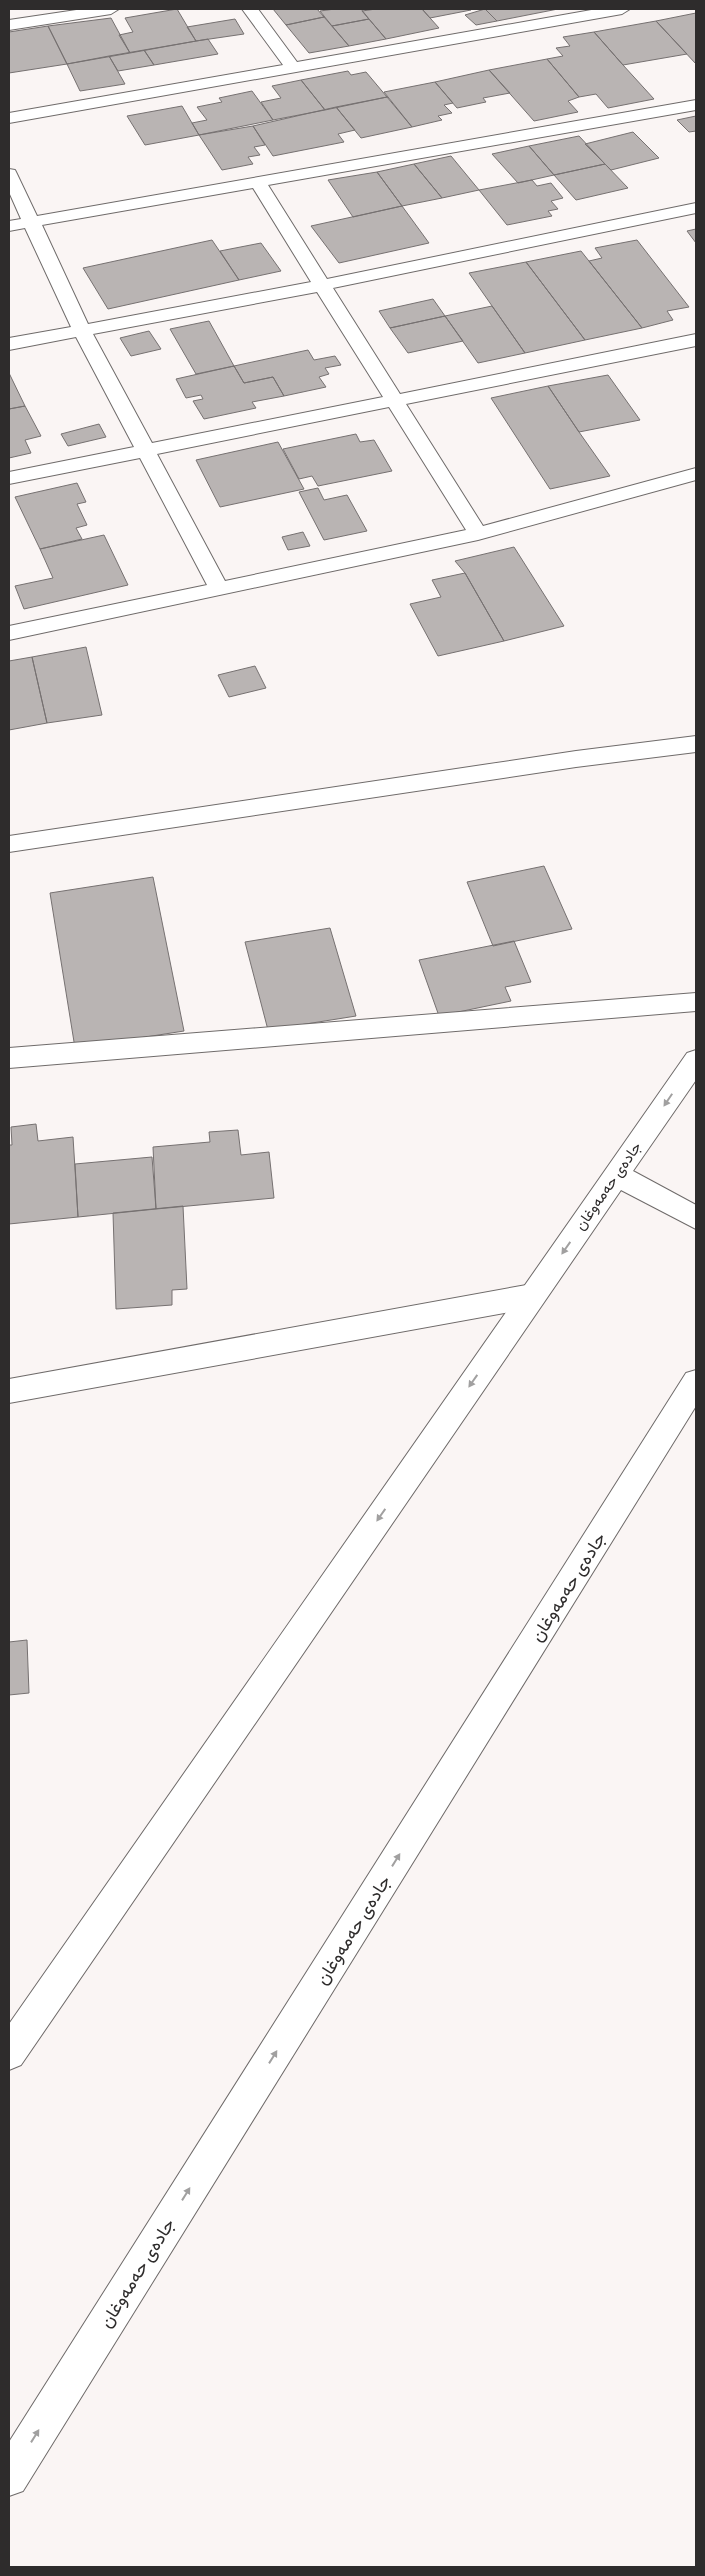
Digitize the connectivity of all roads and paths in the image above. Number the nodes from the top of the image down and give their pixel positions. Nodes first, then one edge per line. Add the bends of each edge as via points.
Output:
1 (111, 9) edge
2 (250, 9) edge
3 (622, 9) edge
4 (9, 25) edge
5 (294, 69) junction
6 (696, 105) edge
7 (9, 118) edge
8 (9, 174) edge
9 (257, 181) junction
10 (696, 208) edge
11 (31, 222) junction
12 (9, 226) edge
13 (323, 285) junction
14 (81, 329) junction
15 (696, 340) edge
16 (9, 344) edge
17 (394, 401) junction
18 (147, 450) junction
19 (696, 474) edge
20 (9, 478) edge
21 (478, 534) junction
22 (219, 588) junction
23 (9, 633) edge
24 (696, 744) edge
25 (9, 844) edge
26 (696, 1002) edge
27 (9, 1058) edge
28 (696, 1060) edge
29 (617, 1174) junction
30 (696, 1218) edge
31 (532, 1296) junction
32 (696, 1382) edge
33 (9, 1392) edge
34 (9, 2053) edge
35 (9, 2477) edge

1 - 4 street
2 - 5 street
3 - 5 street
5 - 7 street
6 - 9 street
8 - 11 street
9 - 11 street
9 - 13 street
10 - 13 street
11 - 12 street
11 - 14 street
13 - 14 street
13 - 17 street
14 - 16 street
14 - 18 street
15 - 17 street
17 - 18 street
17 - 21 street
18 - 20 street
18 - 22 street
19 - 21 street
21 - 22 street
22 - 23 street
24 - 25 street via 576,758
26 - 27 street
28 -> 29 street, جادەی حەمەوغان
29 - 30 street
29 -> 31 street, جادەی حەمەوغان
31 - 33 street
31 -> 34 street, جادەی حەمەوغان
35 -> 32 street, جادەی حەمەوغان

